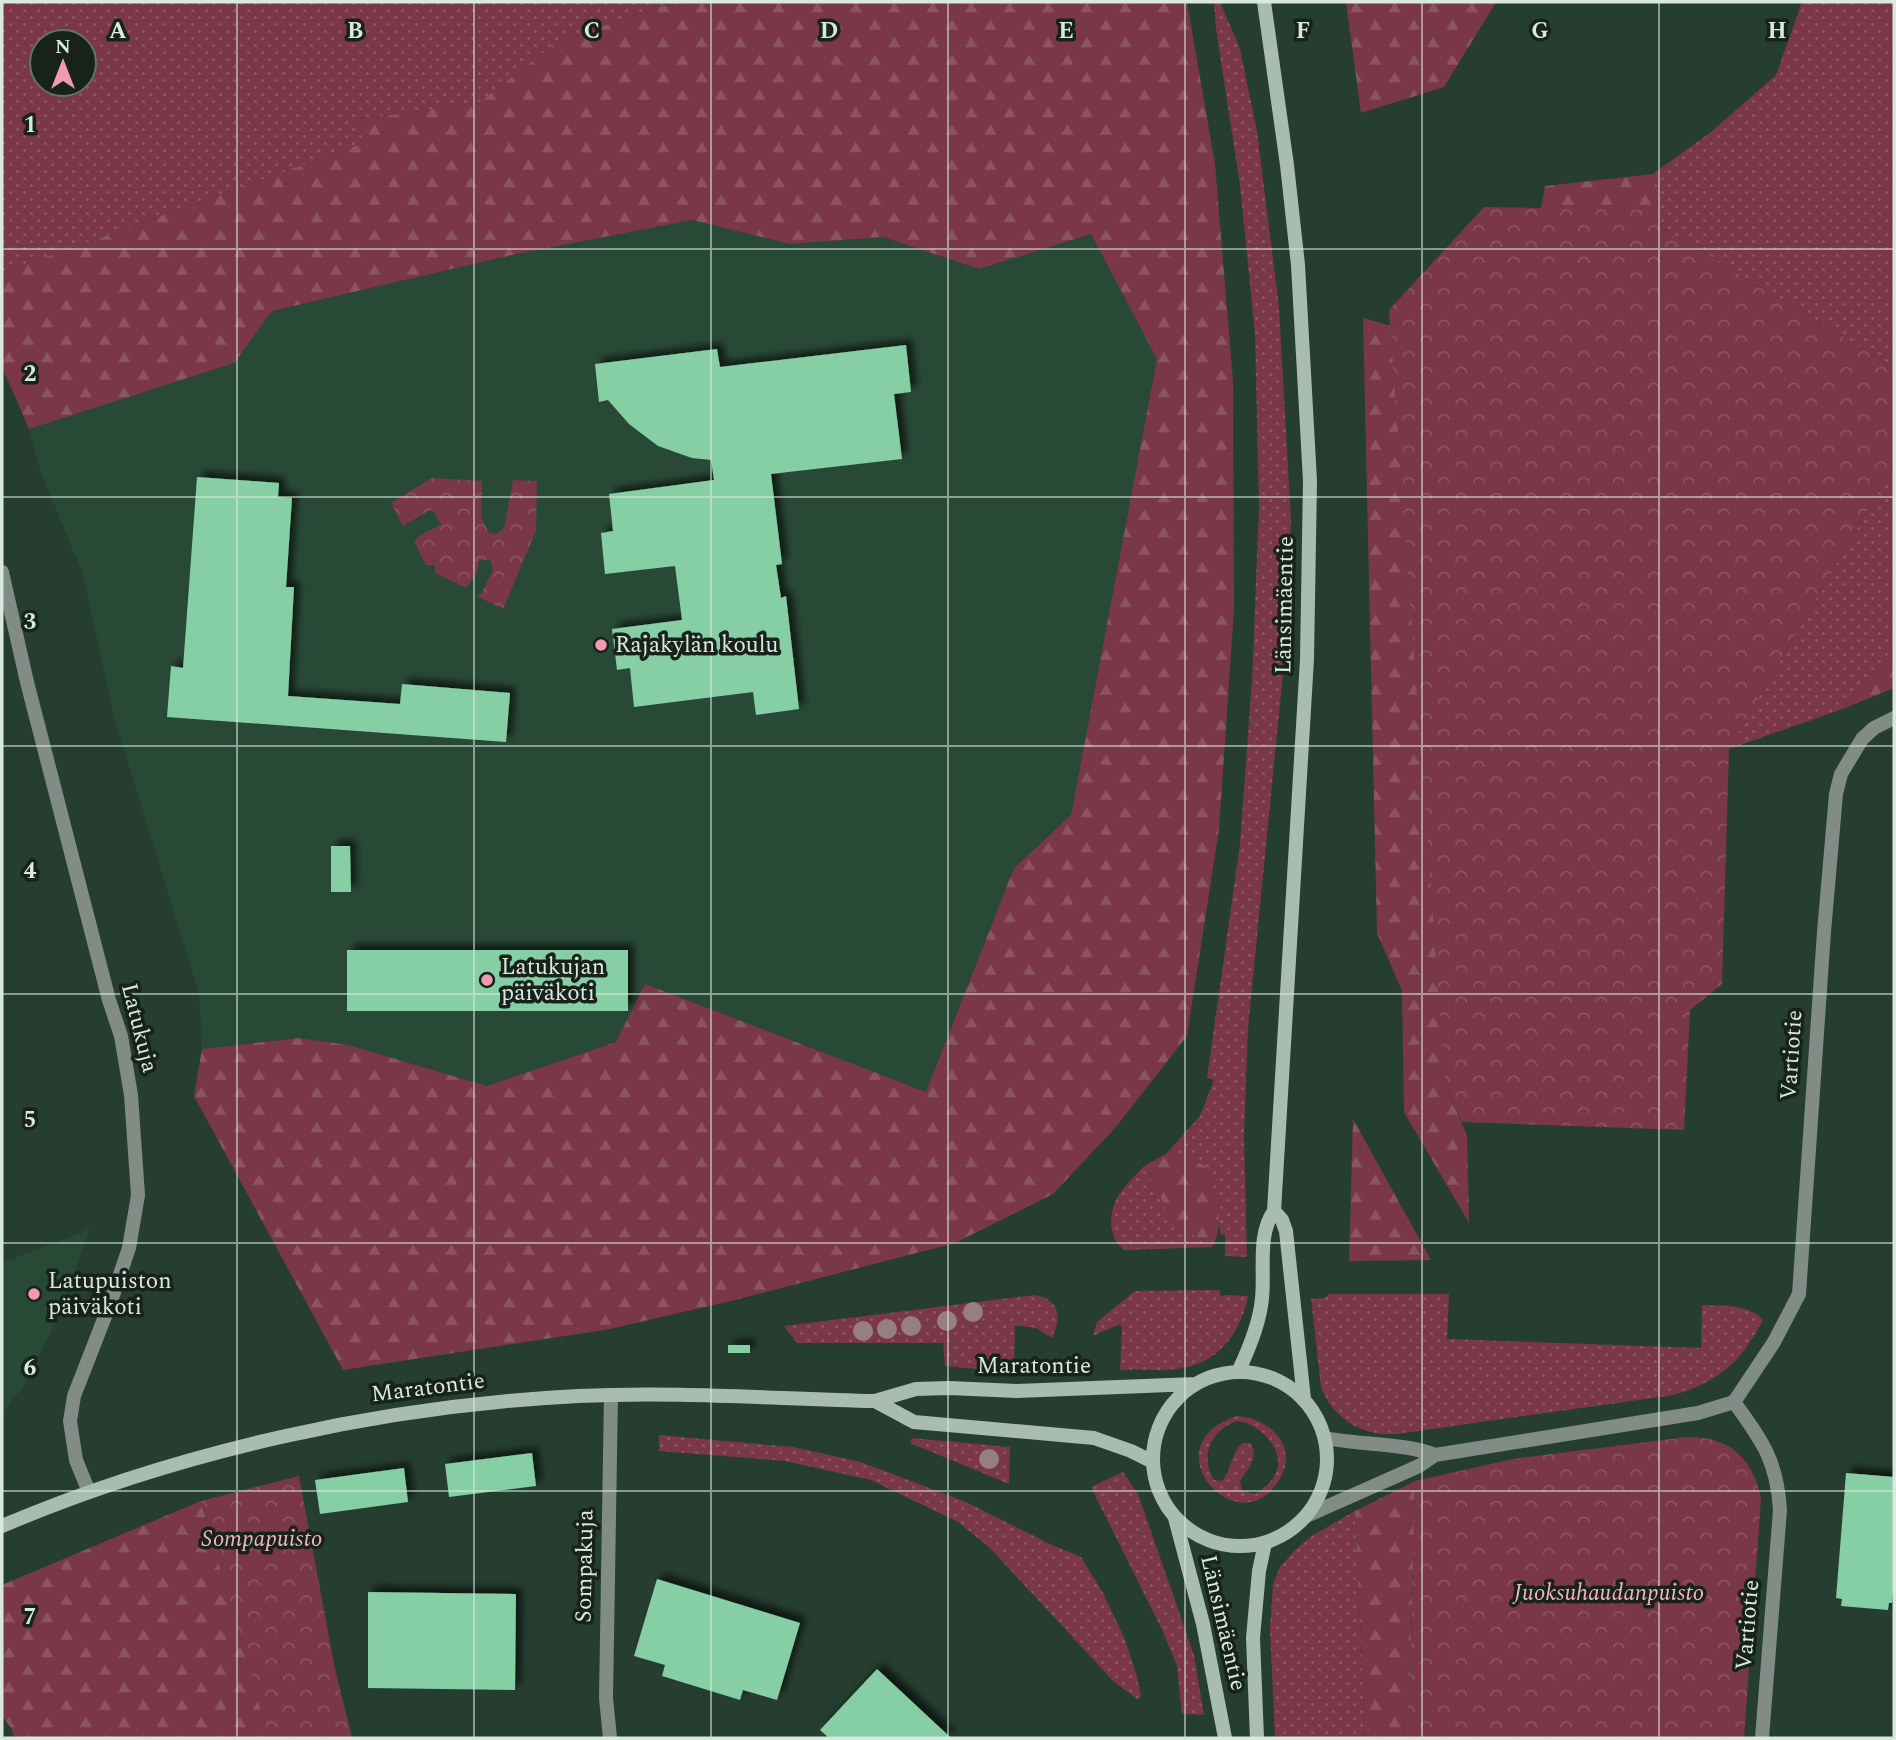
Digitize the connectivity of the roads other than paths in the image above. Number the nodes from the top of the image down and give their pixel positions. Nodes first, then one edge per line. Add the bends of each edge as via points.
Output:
1 (1264, 2) edge
2 (2, 572) edge
3 (1894, 718) edge
4 (1274, 1211) junction
5 (1238, 1372) junction
6 (1195, 1384) junction
7 (611, 1395) junction
8 (1304, 1399) junction
9 (875, 1401) junction
10 (1734, 1402) junction
11 (1325, 1438) junction
12 (1435, 1455) junction
13 (1153, 1462) junction
14 (89, 1492) junction
15 (1306, 1516) junction
16 (1175, 1518) junction
17 (2, 1526) edge
18 (1265, 1543) junction
19 (610, 1738) edge
20 (1225, 1738) edge
21 (1257, 1738) edge
22 (1762, 1738) edge

1 - 4 main road, Länsimäentie via 1298,265 1310,481 1307,659
2 - 14 street, Latukuja via 121,1037 133,1107 138,1195 129,1248 74,1396 70,1421 76,1460
3 - 10 street, Vartiotie via 1863,739 1840,774 1824,932 1799,1294
4 - 5 main road, Länsimäentie via 1265,1231 1262,1300
4 - 8 main road, Länsimäentie via 1286,1231
5 - 6 main road
5 - 8 main road via 1274,1378
6 - 9 main road, Maratontie via 1017,1391 949,1388 916,1390
6 - 13 main road via 1168,1410 1159,1426
7 - 9 main road, Maratontie
7 - 14 main road, Maratontie via 474,1404 348,1422 221,1452
7 - 19 street, Sompakuja via 606,1685
8 - 11 main road
9 - 13 main road, Maratontie via 914,1422 1094,1438
10 - 12 street via 1698,1413
10 - 22 street, Vartiotie via 1765,1447 1778,1484 1780,1510
11 - 12 street
11 - 15 main road via 1325,1479
12 - 15 street
13 - 16 main road via 1160,1492
14 - 17 main road, Maratontie
15 - 18 main road
16 - 18 main road via 1194,1534 1217,1543
16 - 20 main road, Länsimäentie via 1203,1623
18 - 21 main road, Länsimäentie via 1253,1638

